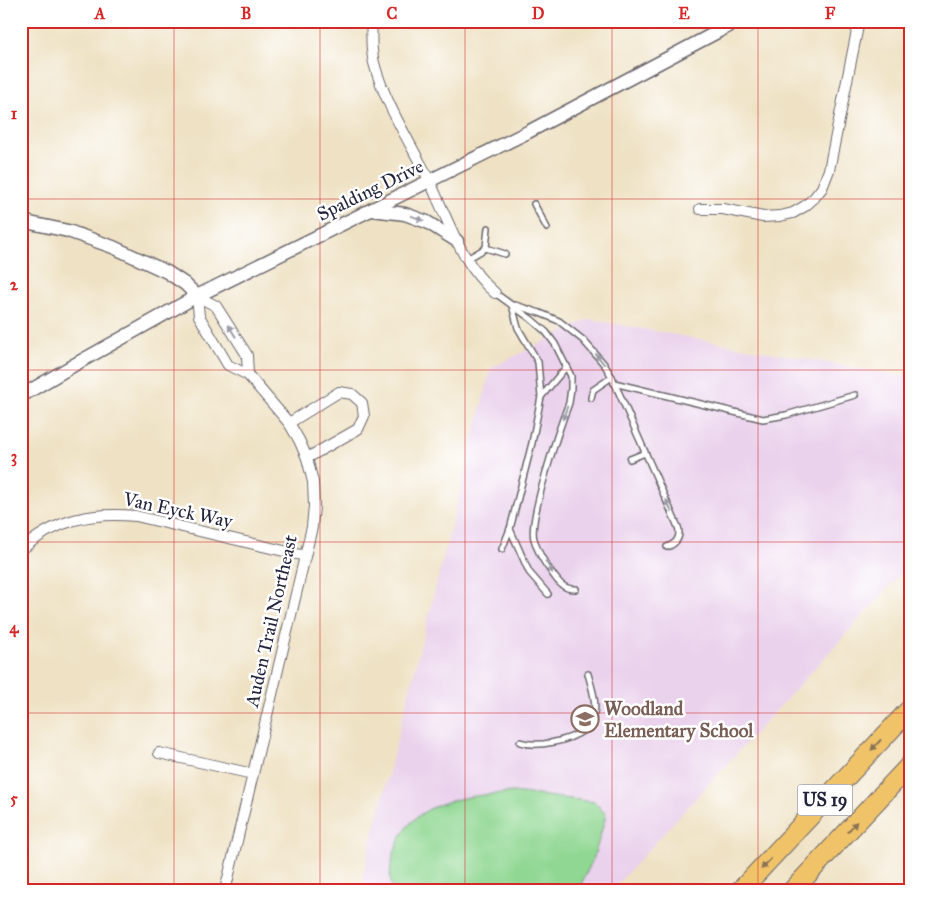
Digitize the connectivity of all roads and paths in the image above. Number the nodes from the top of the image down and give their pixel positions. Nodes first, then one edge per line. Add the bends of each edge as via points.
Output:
1 (372, 21) edge
2 (738, 21) edge
3 (859, 21) edge
4 (430, 181) junction
5 (534, 204) dead end
6 (700, 209) dead end
7 (372, 210) junction
8 (21, 221) edge
9 (488, 228) dead end
10 (547, 228) dead end
11 (457, 241) junction
12 (486, 248) junction
13 (505, 254) dead end
14 (466, 259) junction
15 (495, 293) joint
16 (197, 296) junction
17 (512, 305) junction
18 (567, 366) junction
19 (248, 375) junction
20 (612, 377) junction
21 (614, 383) junction
22 (855, 395) dead end
23 (21, 396) edge
24 (541, 397) junction
25 (591, 398) dead end
26 (289, 423) junction
27 (645, 453) junction
28 (307, 458) junction
29 (630, 458) dead end
30 (510, 529) junction
31 (668, 547) dead end
32 (502, 549) dead end
33 (21, 550) edge
34 (305, 556) junction
35 (576, 589) dead end
36 (548, 594) dead end
37 (588, 674) dead end
38 (910, 709) edge
39 (520, 742) dead end
40 (159, 753) dead end
41 (910, 765) edge
42 (253, 774) junction
43 (226, 891) edge
44 (740, 891) edge
45 (792, 891) edge

1 - 4 street via 374,62 382,87
2 - 4 street, Spalding Drive
3 - 6 street via 829,170 814,198 799,210 780,216
4 - 7 street, Spalding Drive
4 - 11 street
5 - 10 lane
7 -> 11 street via 404,214 427,222
7 - 16 street, Spalding Drive
8 - 16 street via 68,231 113,247 167,272
9 - 12 lane
11 - 14 street
12 - 13 lane
12 - 14 lane
14 - 15 street
15 - 17 lane
16 - 19 street, Auden Trail Northeast via 199,316 228,365
19 -> 16 street via 247,355 216,306
16 - 23 street, Spalding Drive
17 - 18 lane via 546,332
20 -> 17 lane via 583,340 559,321
17 - 24 lane via 518,328 538,362
18 - 24 lane
18 -> 35 lane via 571,376 568,403 537,506 533,530 534,539 552,574 563,586
19 - 26 street, Auden Trail Northeast
20 - 21 lane
20 - 25 lane via 593,390
21 - 22 lane via 763,418
21 - 27 lane
24 - 30 lane
26 - 28 street, Auden Trail Northeast
26 - 28 street via 339,392 352,394 362,403 364,416 358,428
27 - 29 lane
31 -> 27 lane via 677,540 679,530
28 - 34 street, Auden Trail Northeast via 314,506
30 - 32 lane
30 - 36 lane via 529,572
33 - 34 street, Van Eyck Way via 57,526 83,517 110,514 136,516
34 - 42 street, Auden Trail Northeast
37 - 39 lane via 594,711 583,730 548,744
38 -> 44 highway, US 19
40 - 42 street
45 -> 41 highway, US 19
42 - 43 street, Auden Trail Northeast

